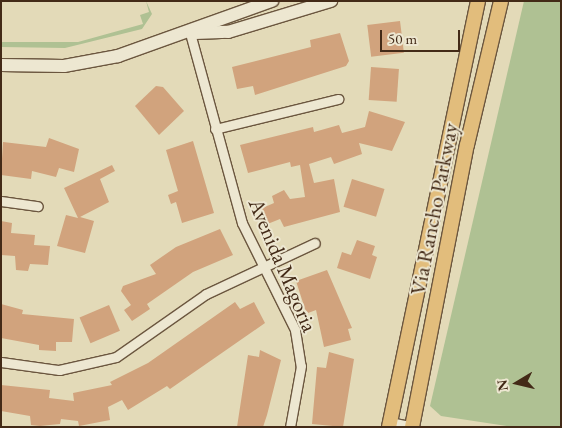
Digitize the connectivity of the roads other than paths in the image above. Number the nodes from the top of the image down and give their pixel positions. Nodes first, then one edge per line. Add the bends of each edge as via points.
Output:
1 (272, 1) edge
2 (311, 1) edge
3 (331, 1) edge
4 (478, 1) edge
5 (501, 1) edge
6 (300, 10) junction
7 (190, 33) junction
8 (1, 65) edge
9 (338, 100) dead end
10 (215, 129) junction
11 (1, 201) edge
12 (38, 206) dead end
13 (315, 244) dead end
14 (265, 264) junction
15 (1, 362) edge
16 (390, 424) edge
17 (290, 427) edge
18 (413, 427) edge

1 - 7 main road
2 - 6 main road
3 - 6 main road
4 - 16 main road, Via Rancho Parkway
5 - 18 main road, Via Rancho Parkway via 468,145
6 - 7 main road via 228,32
7 - 8 main road via 64,66
7 - 10 street, Avenida Magoria
9 - 10 street
10 - 14 street, Avenida Magoria via 242,223
11 - 12 street
13 - 14 street
14 - 15 street via 206,294 116,357 59,370
14 - 17 street, Avenida Magoria via 295,330 301,366
16 - 18 street

